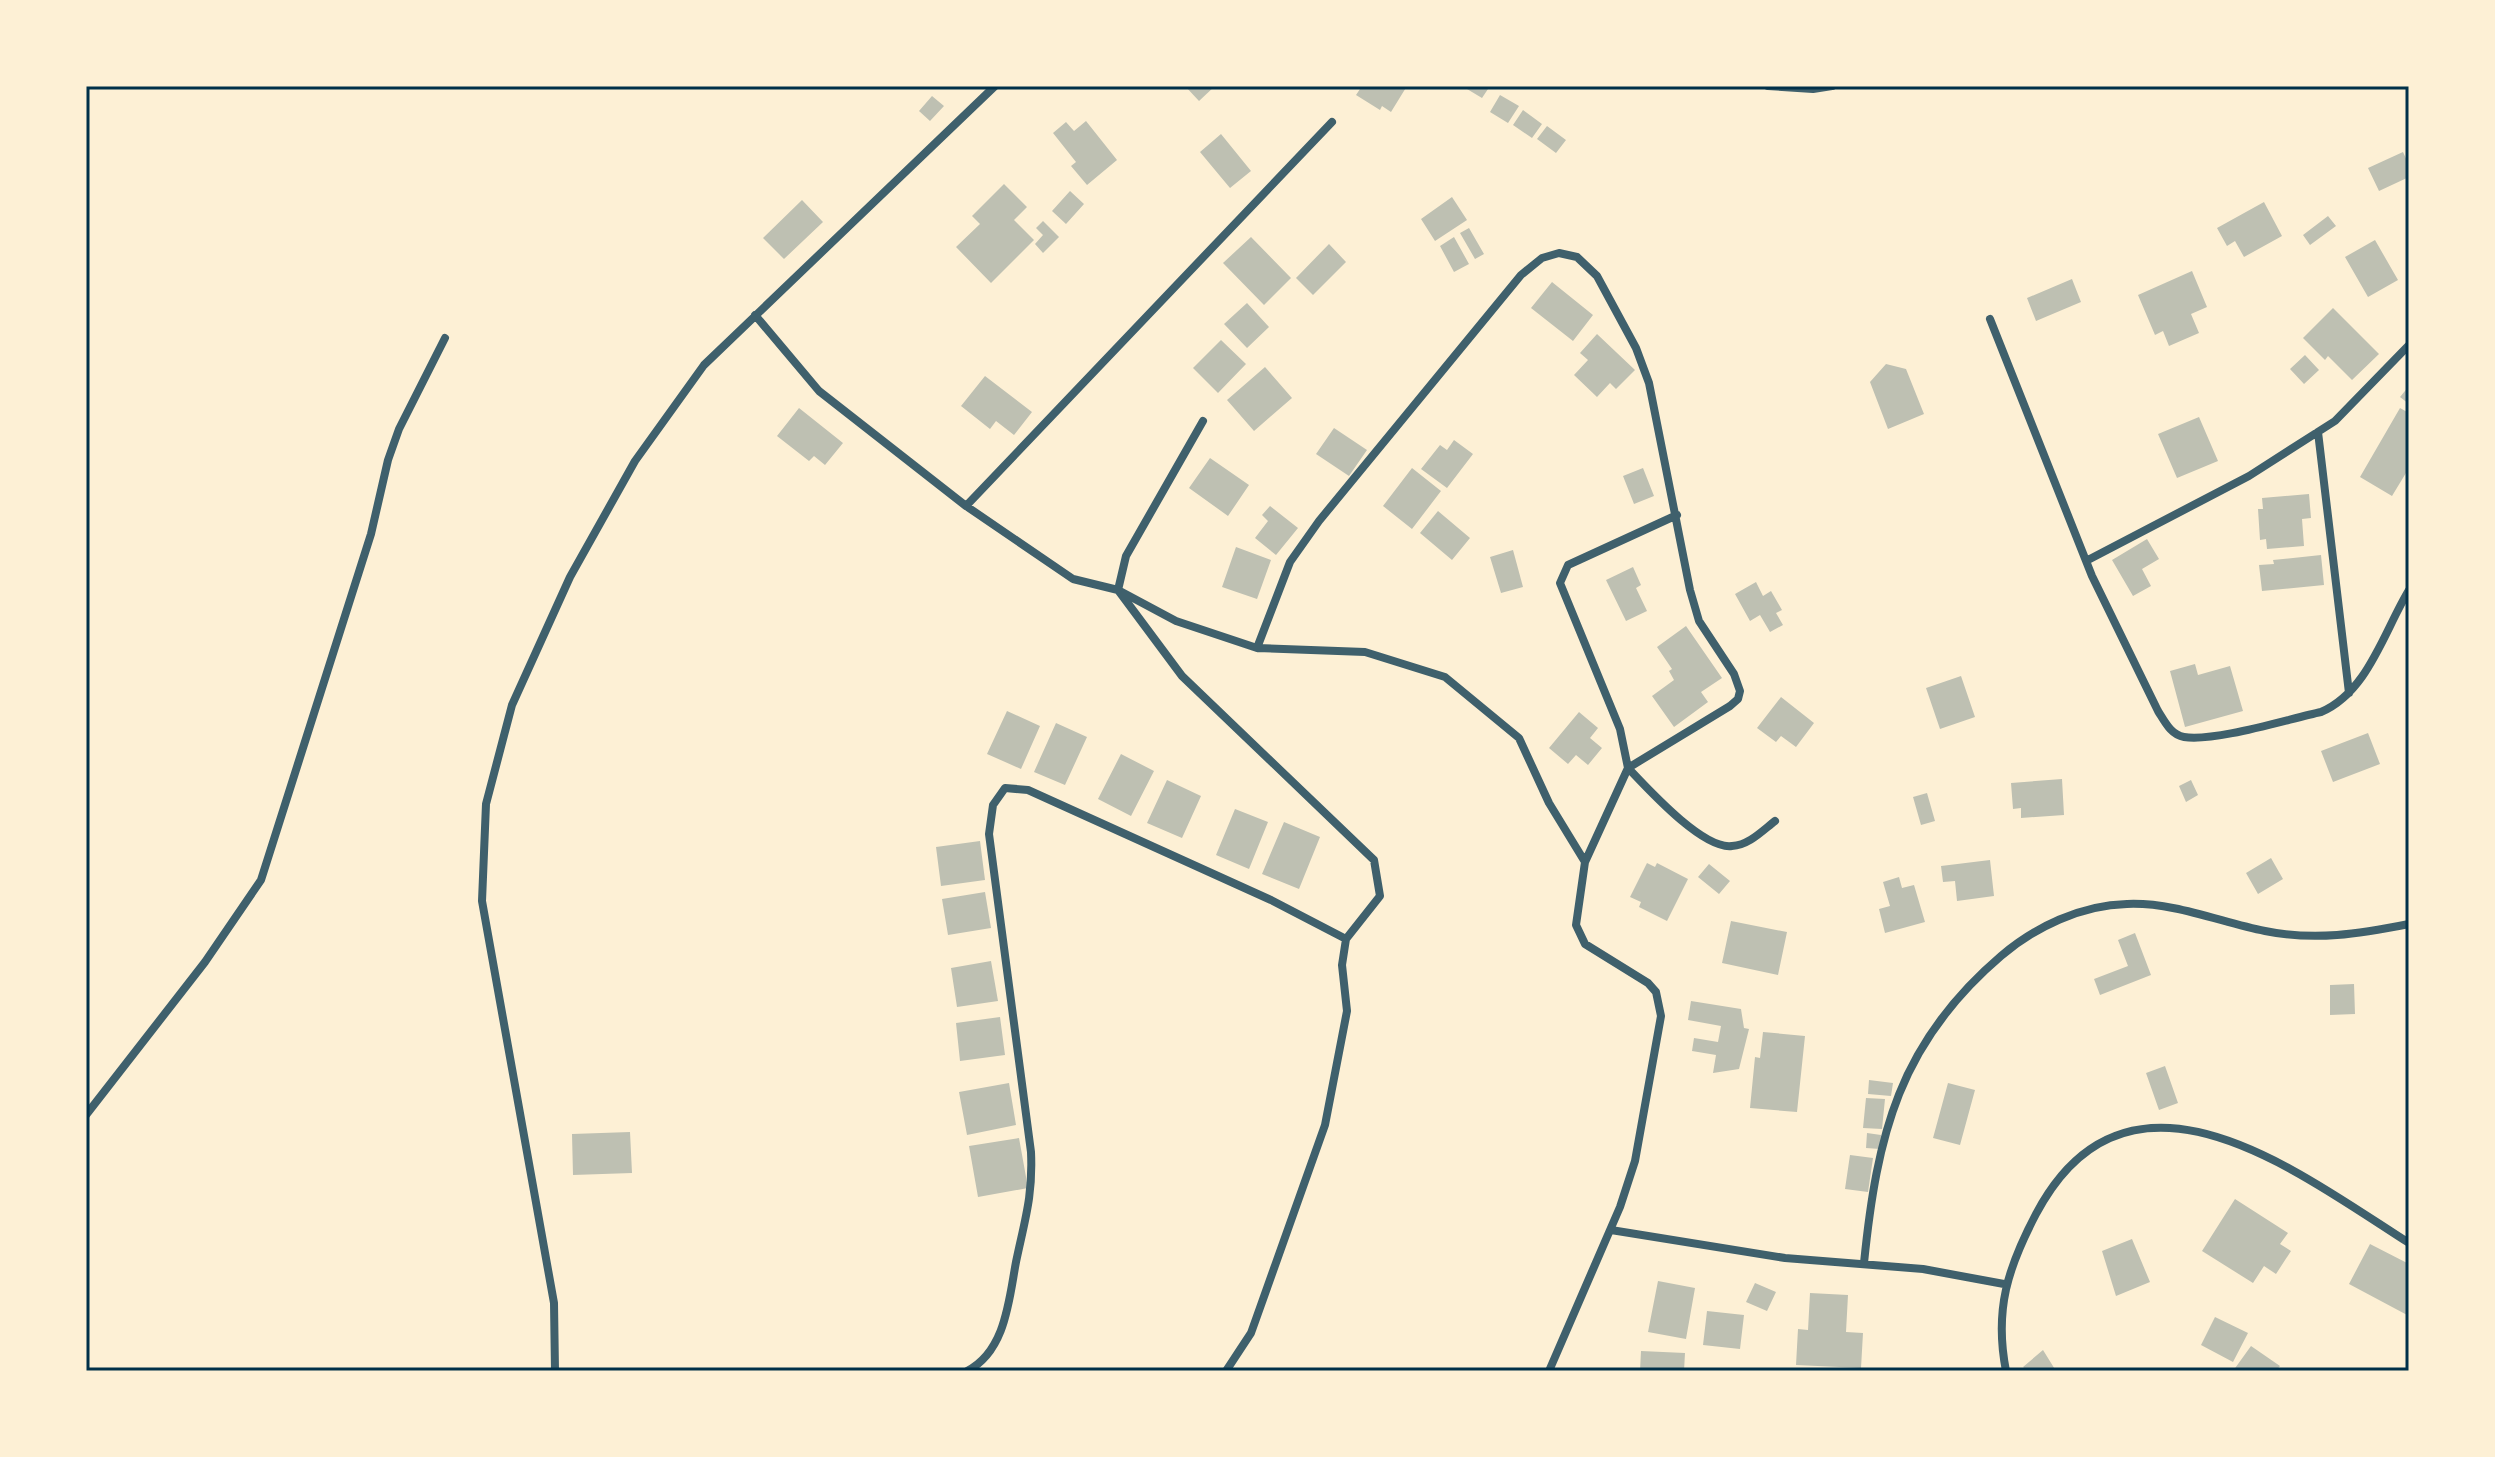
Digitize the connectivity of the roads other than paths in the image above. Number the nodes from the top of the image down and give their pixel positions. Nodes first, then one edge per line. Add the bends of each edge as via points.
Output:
1 (995, 86) edge
2 (1768, 86) edge
3 (1832, 86) edge
4 (1332, 122) dead end
5 (755, 315) junction
6 (1990, 319) dead end
7 (445, 338) dead end
8 (2409, 345) edge
9 (1203, 421) dead end
10 (2318, 432) junction
11 (966, 506) junction
12 (1677, 515) junction
13 (2086, 561) junction
14 (1118, 590) junction
15 (2409, 590) edge
16 (1257, 648) junction
17 (2349, 694) junction
18 (1628, 768) junction
19 (1775, 821) dead end
20 (1585, 862) junction
21 (2409, 924) edge
22 (1346, 939) junction
23 (86, 1115) edge
24 (1611, 1230) junction
25 (2409, 1243) edge
26 (1864, 1263) junction
27 (2004, 1284) junction
28 (555, 1371) edge
29 (967, 1371) edge
30 (1226, 1371) edge
31 (1549, 1371) edge
32 (2006, 1371) edge

1 - 5 street
2 - 3 street
4 - 11 street
5 - 11 street via 819,391
5 - 28 street via 704,365 635,461 570,577 512,705 486,804 482,901 554,1303
6 - 13 street
7 - 23 street via 388,460 371,534 261,880 205,962
8 - 10 street via 2351,408
9 - 14 street via 1126,556
10 - 13 street via 2249,476
10 - 17 street
11 - 14 street via 1073,579
12 - 16 street via 1649,383 1636,348 1597,276 1577,257 1559,253 1542,258 1511,287 1319,521 1290,562
12 - 18 street via 1699,621 1740,691 1738,699
12 - 18 street via 1568,565 1560,583 1620,729
13 - 17 street via 2158,711 2181,737 2321,712
14 - 16 street via 1176,621
14 - 22 street via 1182,676 1374,860 1380,896
15 - 17 street
16 - 20 street via 1365,652 1445,677 1519,738 1549,803
18 - 19 street via 1688,825 1716,843 1730,847 1747,842
18 - 20 street
20 - 24 street via 1576,908 1580,936 1648,983 1656,992 1661,1016 1635,1161
21 - 26 street via 2328,937 2265,931 2129,903 2044,924 1968,984 1914,1057 1876,1169
22 - 29 street via 1028,790 1005,788 993,805 989,834 1031,1152 1032,1198 1010,1307 988,1351
22 - 30 street via 1342,965 1347,1011 1325,1125 1251,1333
24 - 26 street via 1785,1258
24 - 31 street
25 - 27 street via 2242,1145 2175,1126 2148,1127 2121,1131 2078,1157 2040,1207
26 - 27 street
27 - 32 street

